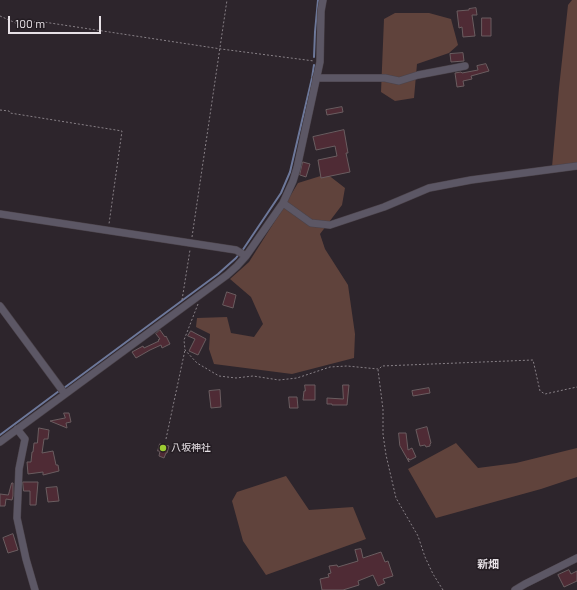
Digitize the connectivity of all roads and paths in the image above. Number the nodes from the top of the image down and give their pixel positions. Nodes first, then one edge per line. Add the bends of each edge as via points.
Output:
1 (228, 0) edge
2 (323, 0) edge
3 (0, 16) edge
4 (221, 49) junction
5 (320, 62) junction
6 (465, 66) dead end
7 (316, 78) junction
8 (0, 110) edge
9 (577, 166) edge
10 (283, 203) junction
11 (0, 214) edge
12 (108, 230) junction
13 (191, 244) junction
14 (243, 254) junction
15 (183, 298) dead end
16 (198, 304) dead end
17 (0, 306) edge
18 (185, 350) junction
19 (378, 370) junction
20 (577, 387) edge
21 (65, 394) junction
22 (17, 429) junction
23 (166, 439) dead end
24 (0, 442) edge
25 (577, 558) edge
26 (35, 590) edge
27 (443, 590) edge
28 (515, 590) edge

1 - 4 path
2 - 5 street
3 - 4 path via 27,26 37,21
4 - 5 path
4 - 13 path
5 - 7 street
6 - 7 street via 399,81 385,78
7 - 10 street via 297,168
8 - 12 path via 122,131
9 - 10 street via 428,188 384,207 330,225 311,223
10 - 14 street
11 - 12 street
12 - 13 street
13 - 14 street
13 - 15 path
14 - 21 street via 237,266 227,275
16 - 18 path via 184,340
17 - 21 street
18 - 19 path via 197,362 219,376 236,378 297,378 330,367 348,366
18 - 23 path
19 - 20 path via 382,366 533,360 540,391 545,394
19 - 27 path via 383,434 396,498 418,536 425,557
21 - 22 street
22 - 24 street
22 - 26 street via 24,440 19,470 17,518
25 - 28 street

